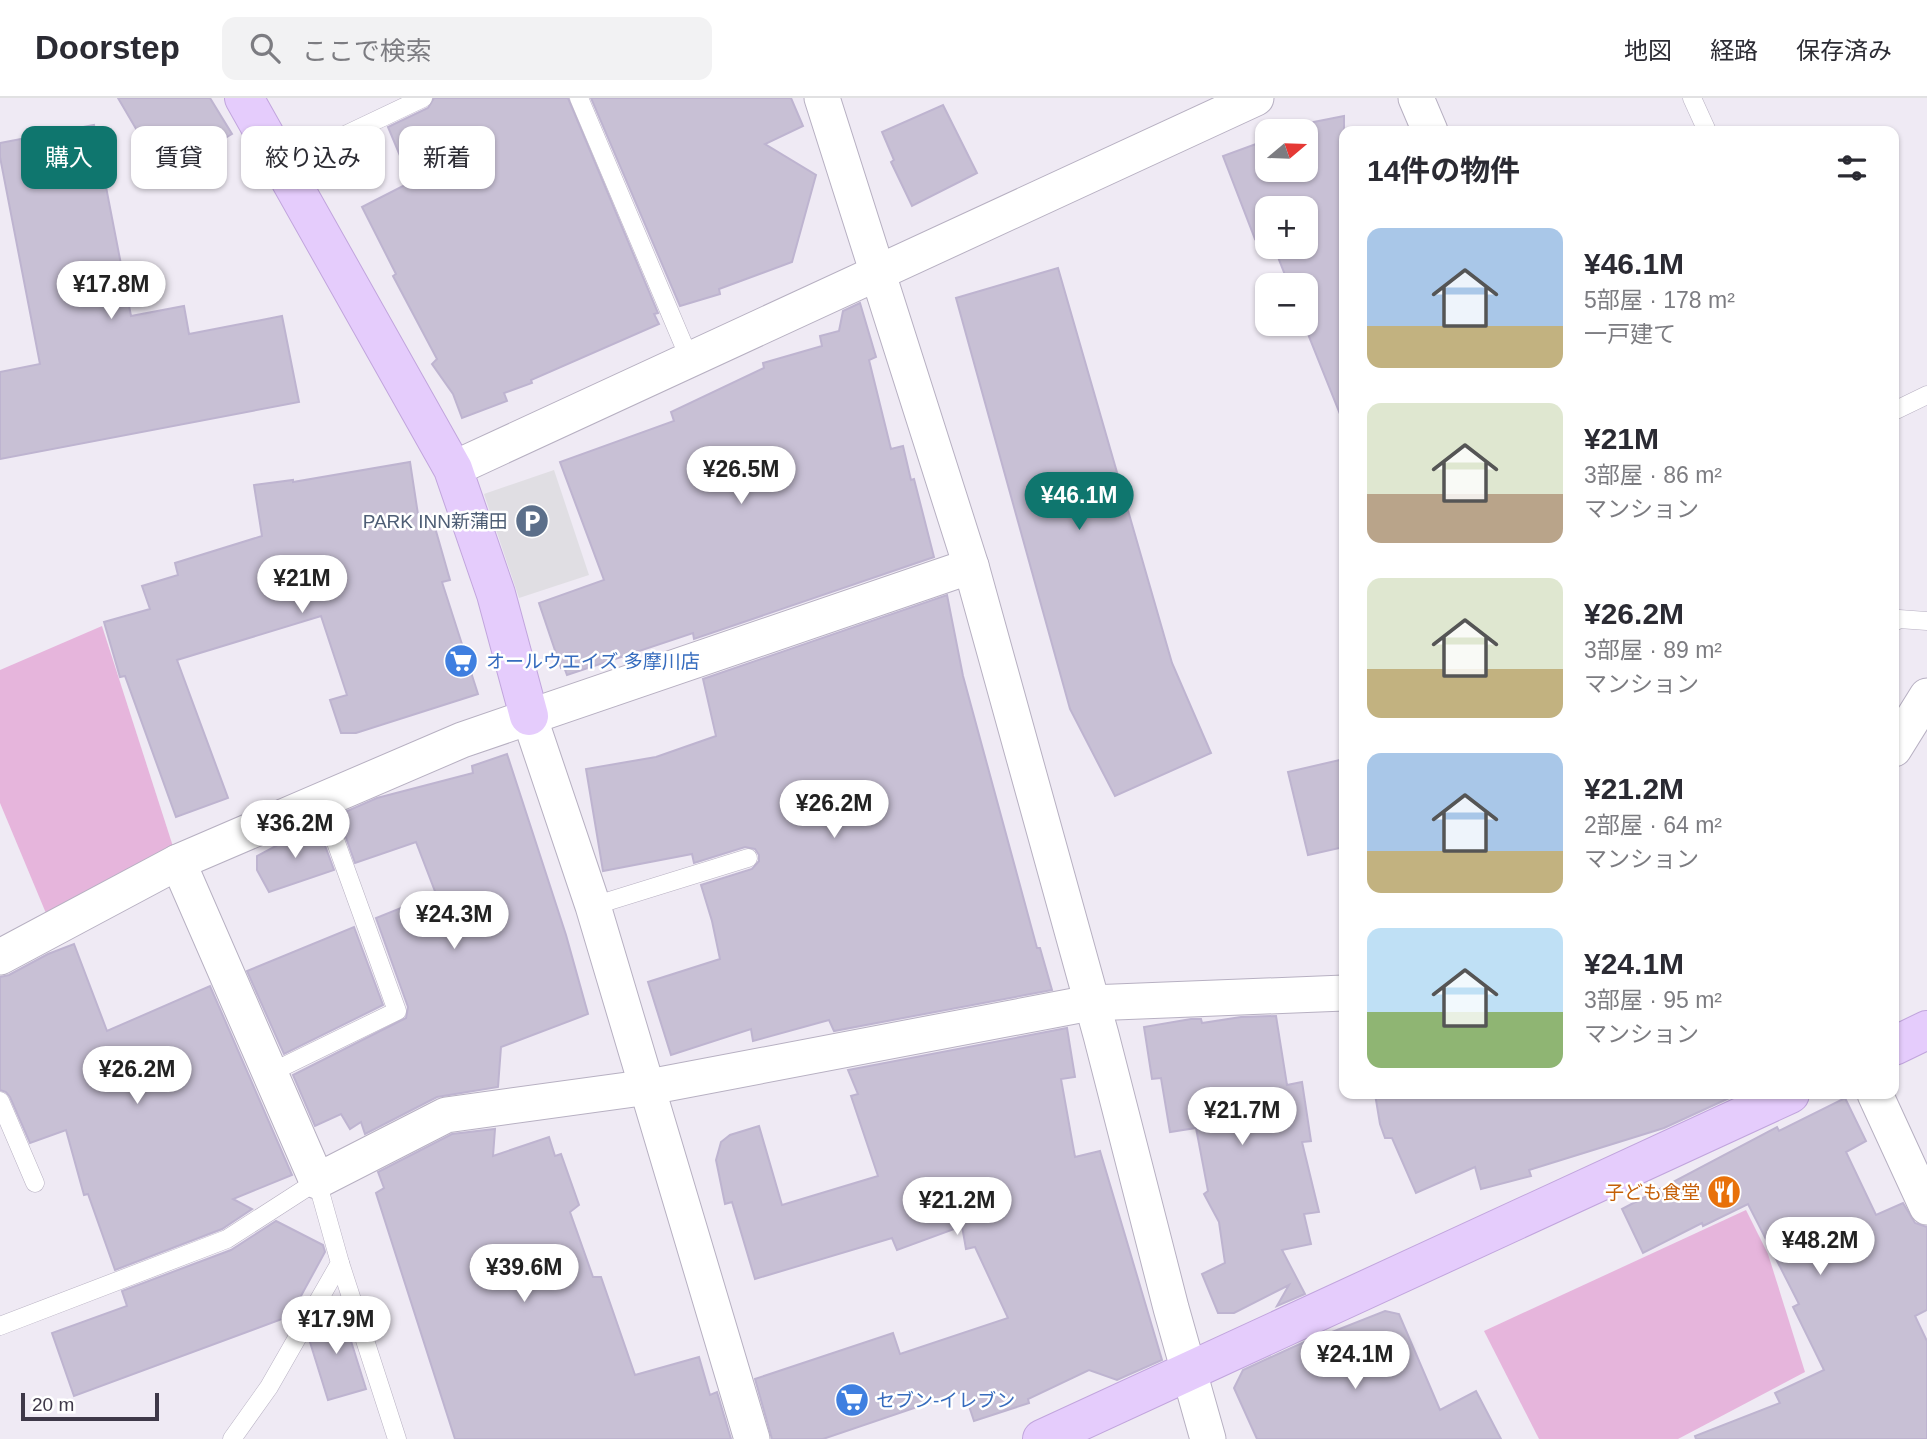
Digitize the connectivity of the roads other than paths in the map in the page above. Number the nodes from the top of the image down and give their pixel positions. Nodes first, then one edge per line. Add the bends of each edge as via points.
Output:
1 (244, 98) edge
2 (424, 98) edge
3 (579, 98) edge
4 (822, 98) edge
5 (1256, 98) edge
6 (1416, 98) edge
7 (1692, 98) edge
8 (1207, 108) edge
9 (260, 126) edge
10 (365, 126) edge
11 (1428, 126) edge
12 (1705, 126) edge
13 (296, 189) edge
14 (878, 274) junction
15 (691, 360) junction
16 (1927, 395) edge
17 (1899, 409) edge
18 (453, 469) junction
19 (971, 566) junction
20 (1899, 620) edge
21 (1927, 621) edge
22 (1927, 696) edge
23 (529, 716) junction
24 (1899, 741) edge
25 (321, 801) junction
26 (748, 858) dead end
27 (178, 862) junction
28 (593, 906) junction
29 (0, 957) edge
30 (1339, 993) edge
31 (1090, 1003) junction
32 (1927, 1030) edge
33 (1899, 1044) edge
34 (270, 1073) junction
35 (649, 1087) junction
36 (1779, 1099) edge
37 (1877, 1099) edge
38 (0, 1101) edge
39 (317, 1181) junction
40 (35, 1183) dead end
41 (1927, 1207) edge
42 (340, 1263) junction
43 (0, 1326) edge
44 (1190, 1371) junction
45 (232, 1439) edge
46 (397, 1439) edge
47 (752, 1439) edge
48 (1042, 1439) edge
49 (1208, 1439) edge

1 - 9 street
2 - 10 lane
3 - 15 lane
4 - 14 street
5 - 8 street
6 - 11 street
7 - 12 lane
8 - 14 street
13 - 18 street
14 - 15 street
14 - 19 street
15 - 18 street
16 - 17 lane
18 - 23 street via 492,552 496,594
19 - 23 street
19 - 31 street
20 - 21 lane
22 - 24 street
23 - 25 street
23 - 28 street
25 - 27 street
25 - 34 lane via 397,1011
26 - 28 lane
27 - 29 street
27 - 34 street
28 - 35 street
30 - 31 street
31 - 35 street
31 - 44 street
32 - 33 street
34 - 39 street
35 - 39 street via 446,1115
35 - 47 street
36 - 44 street
37 - 41 street
38 - 40 lane
39 - 42 lane
39 - 43 lane via 228,1239
42 - 45 lane via 269,1387
42 - 46 lane
44 - 48 street
44 - 49 street

